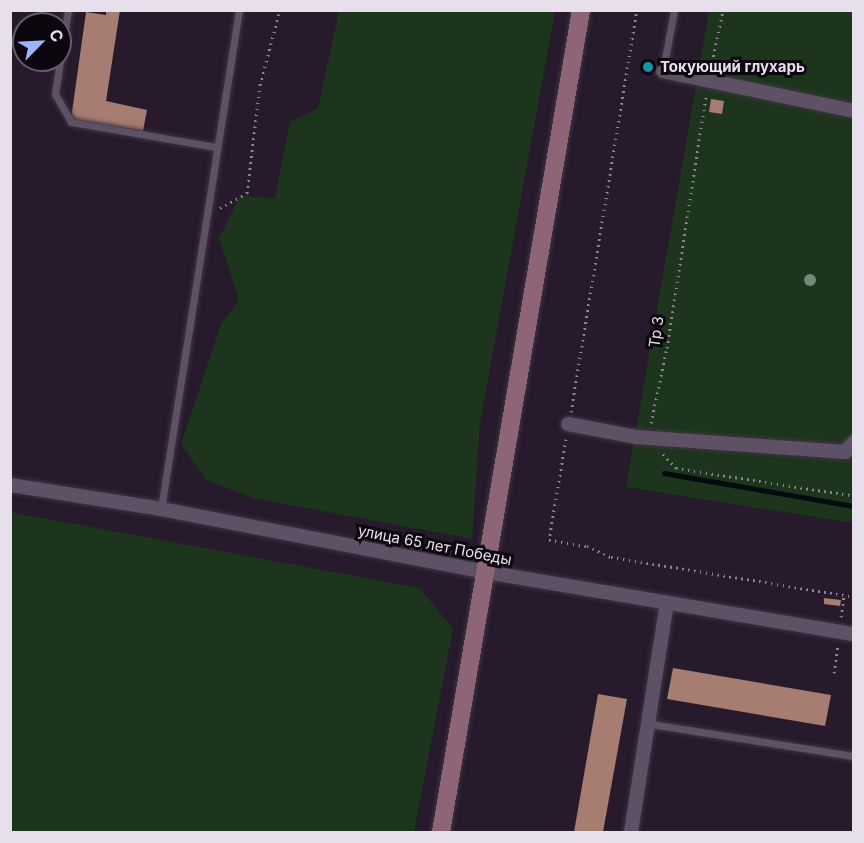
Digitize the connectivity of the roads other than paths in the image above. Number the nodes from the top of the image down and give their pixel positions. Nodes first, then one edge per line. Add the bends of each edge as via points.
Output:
1 (68, 10) edge
2 (239, 10) edge
3 (580, 10) edge
4 (674, 10) edge
5 (663, 71) joint
6 (854, 111) edge
7 (216, 147) junction
8 (568, 424) road end
9 (851, 450) edge
10 (10, 485) edge
11 (161, 509) junction
12 (486, 572) junction
13 (667, 603) junction
14 (854, 634) edge
15 (651, 724) junction
16 (854, 756) edge
17 (441, 832) edge
18 (631, 832) edge

1 - 7 lane via 55,94 71,122
2 - 7 lane
3 - 12 street
4 - 5 lane
5 - 6 street
7 - 11 lane
8 - 9 street via 648,438
10 - 11 street, улица 65 лет Победы
11 - 12 street, улица 65 лет Победы
12 - 13 street, улица 65 лет Победы
12 - 17 street
13 - 14 street, улица 65 лет Победы
13 - 15 street
15 - 16 lane
15 - 18 street

